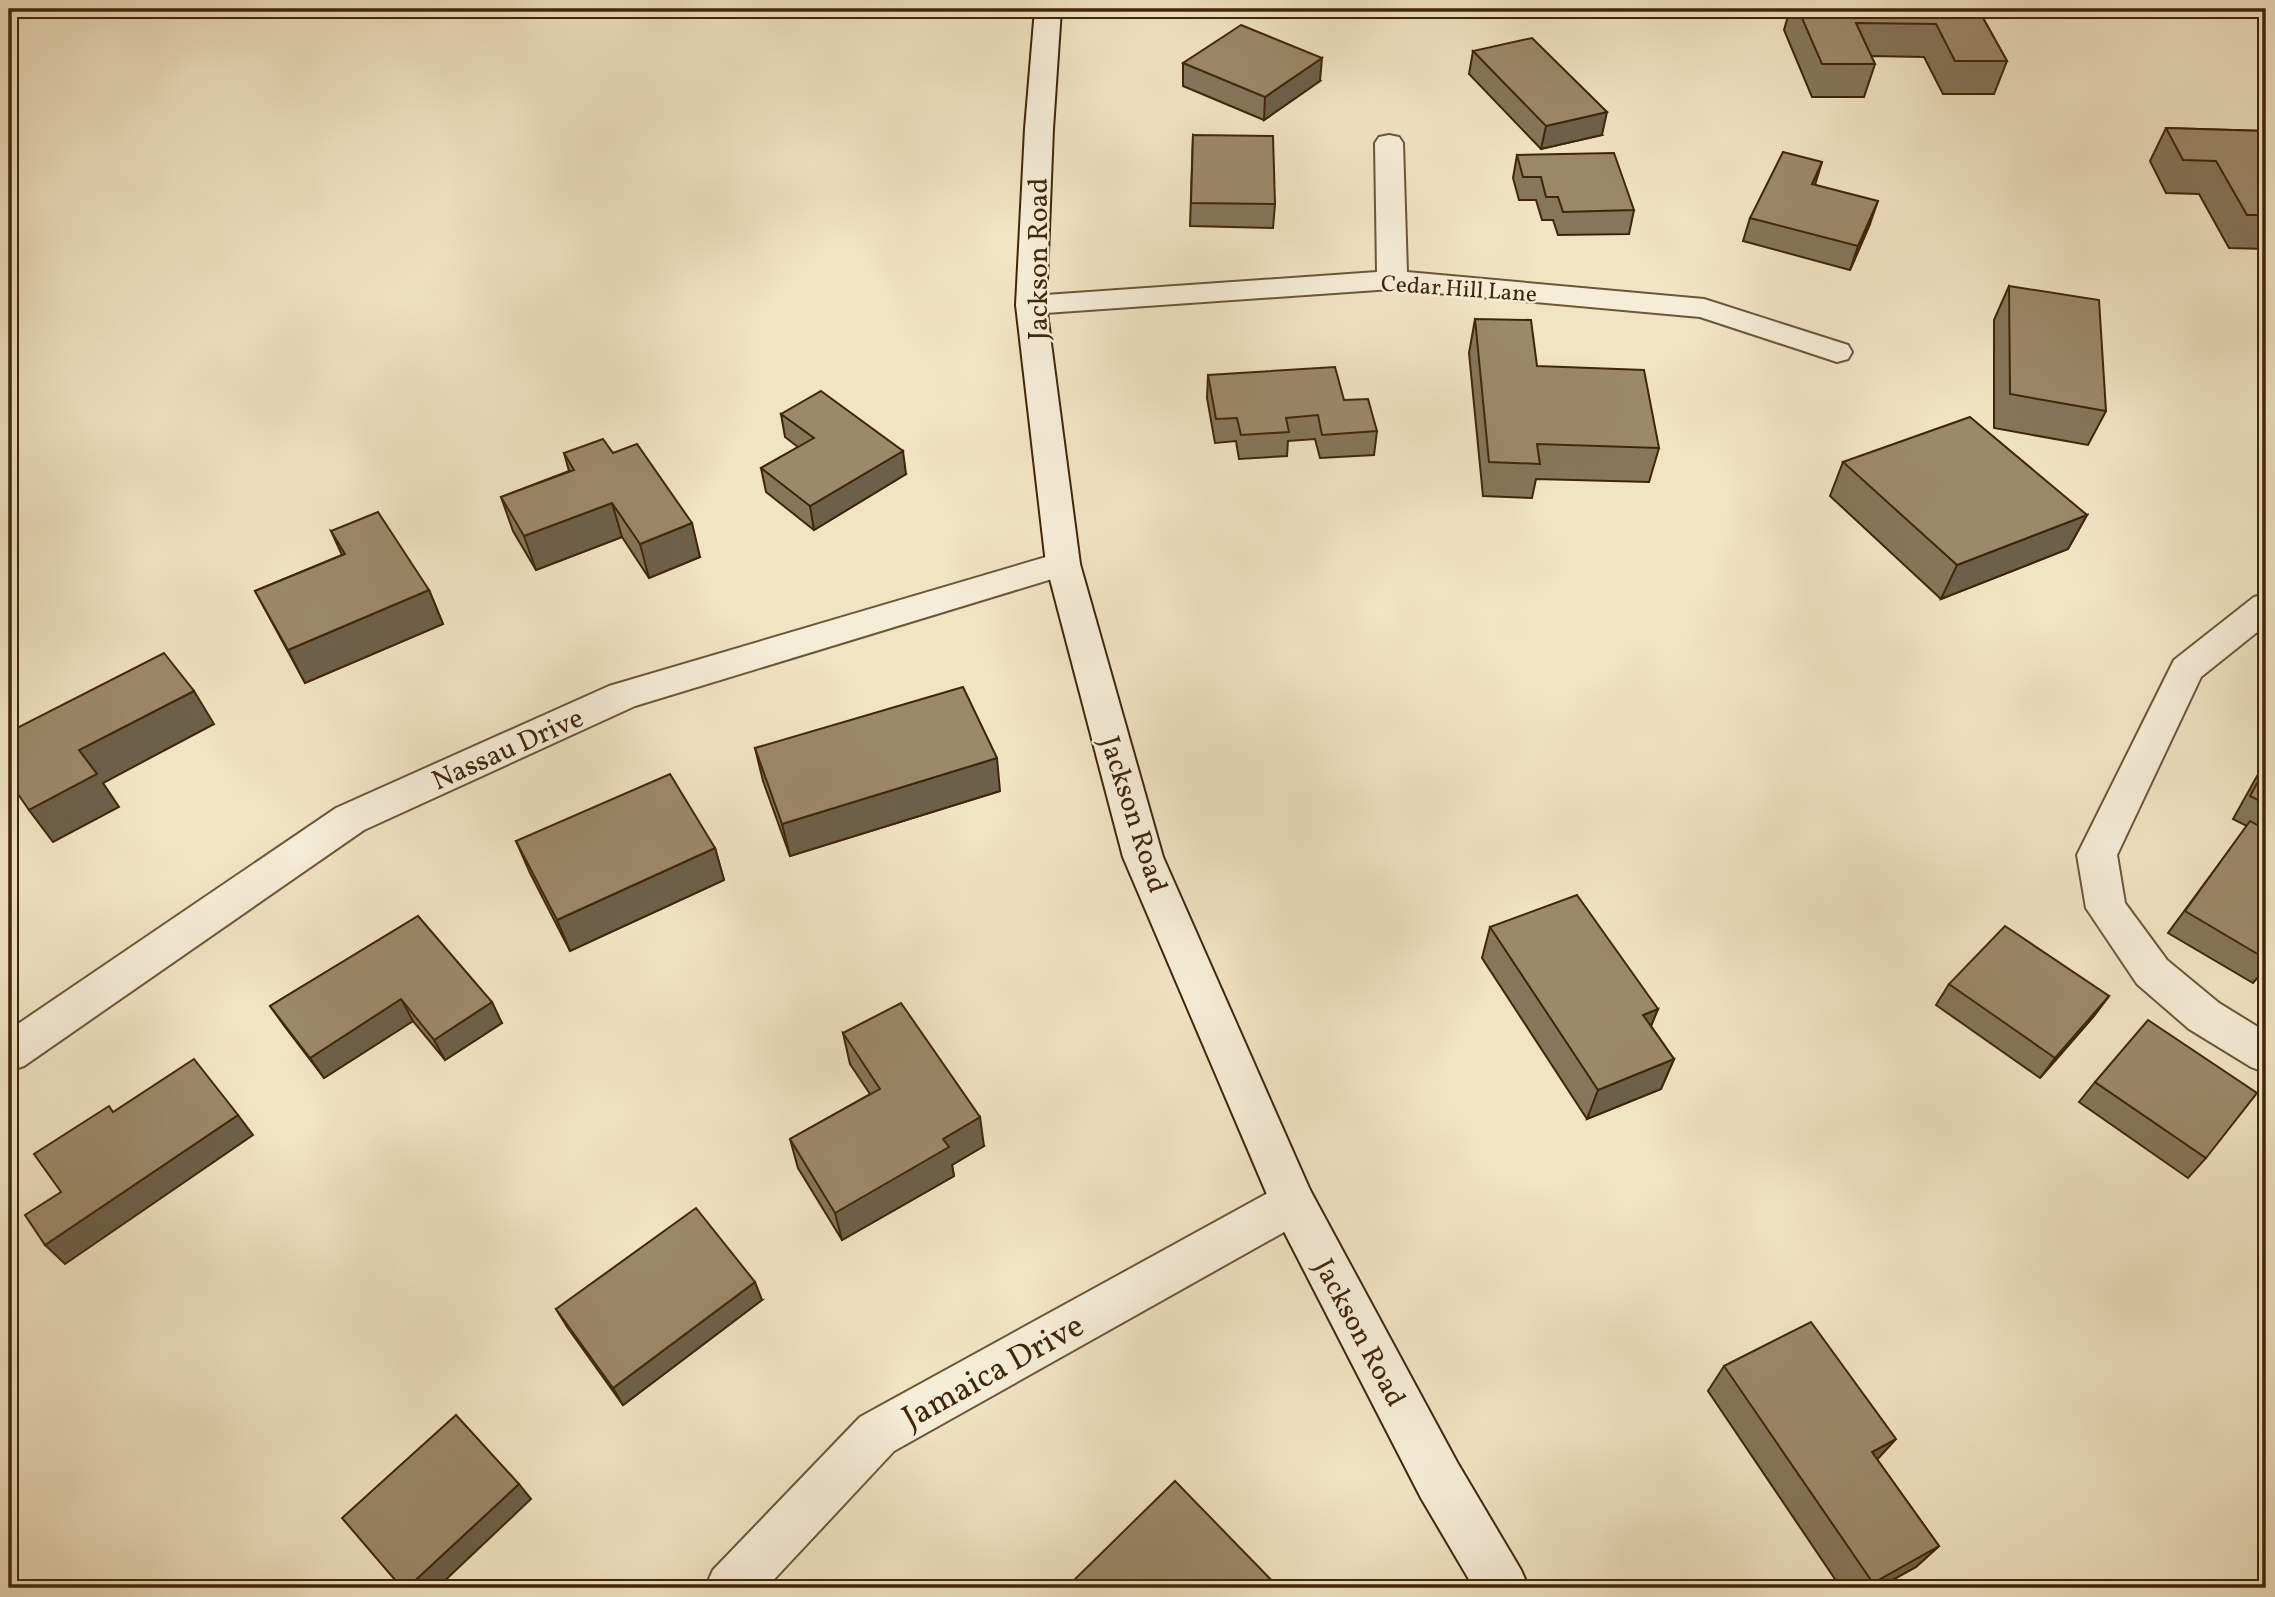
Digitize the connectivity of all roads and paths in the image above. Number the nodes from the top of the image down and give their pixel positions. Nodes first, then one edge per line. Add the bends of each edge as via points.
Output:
1 (1048, 9) edge
2 (1389, 143) dead end
3 (1392, 280) junction
4 (1031, 305) junction
5 (1837, 352) dead end
6 (1063, 564) junction
7 (2266, 606) edge
8 (9, 1053) edge
9 (2266, 1054) edge
10 (1293, 1203) junction
11 (732, 1588) edge
12 (1503, 1588) edge

1 - 4 street, Jackson Road
2 - 3 street
3 - 4 street, Cedar Hill Lane
3 - 5 street, Cedar Hill Lane via 1704,308
4 - 6 street, Jackson Road
6 - 8 street, Nassau Drive via 622,696 350,819
6 - 10 street, Jackson Road via 1143,857
7 - 9 street via 2187,668 2097,855 2106,908 2152,972 2204,1016
10 - 11 street, Jamaica Drive via 877,1434
10 - 12 street, Jackson Road via 1439,1480

